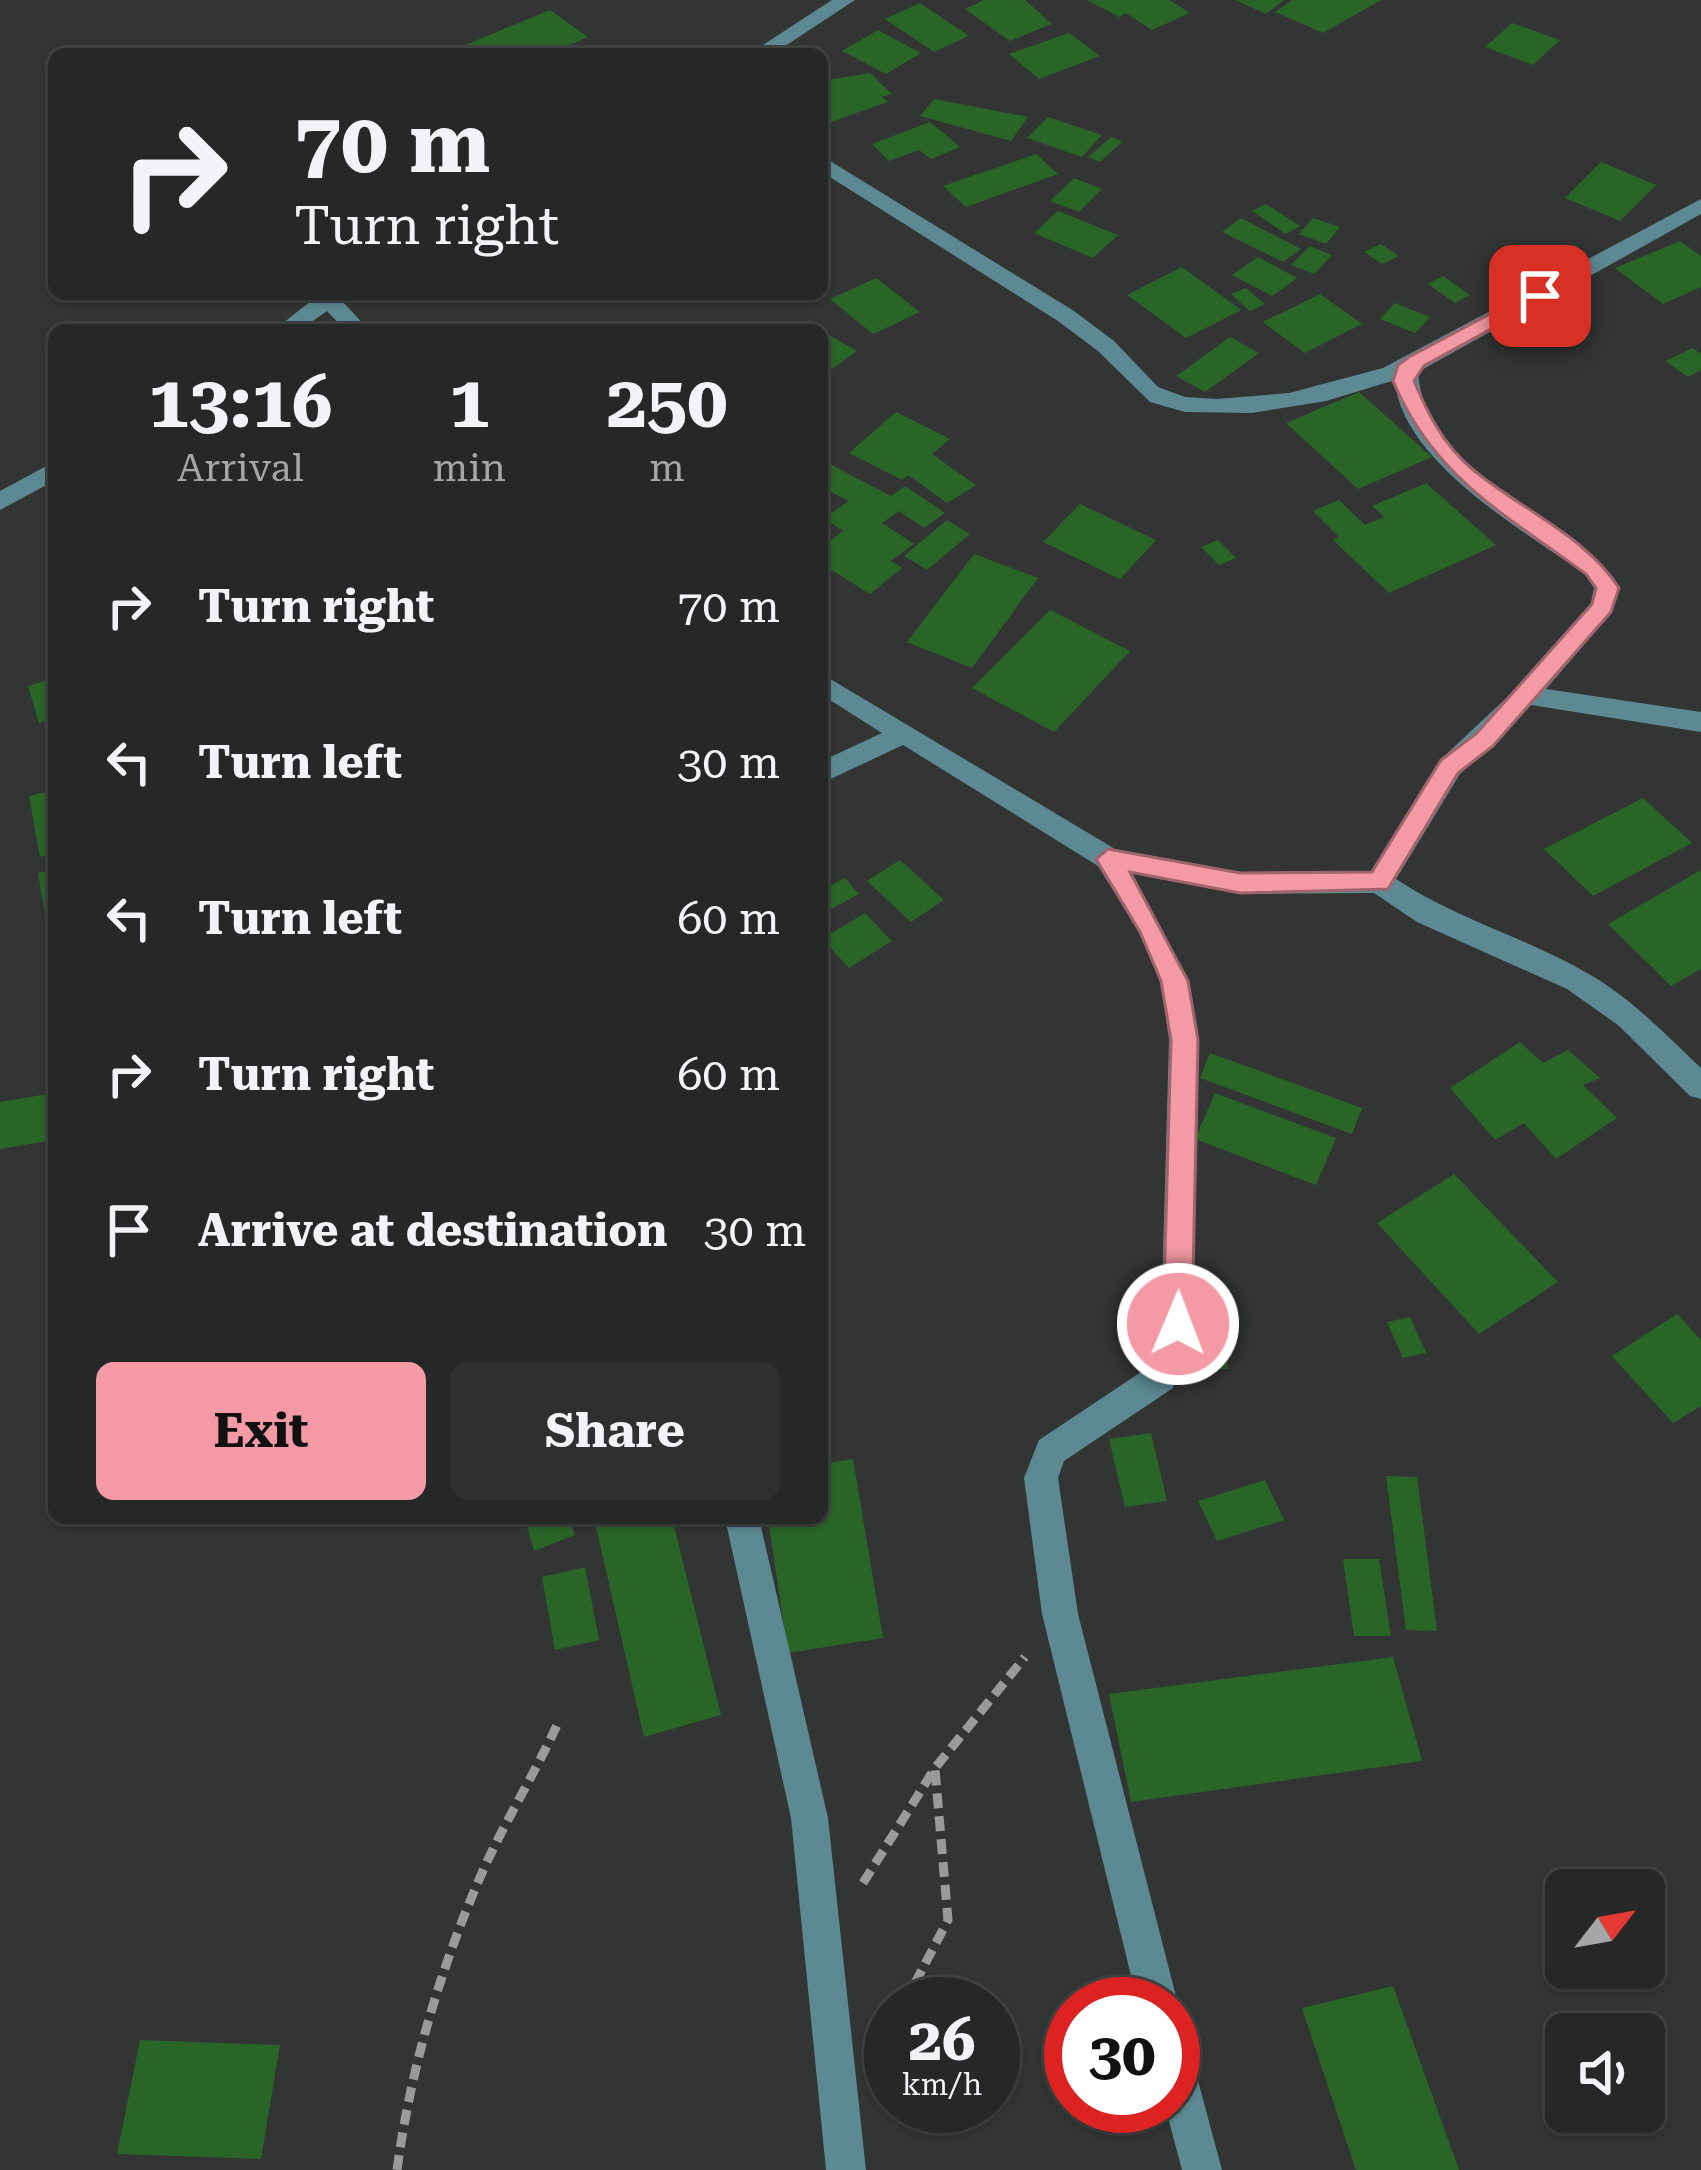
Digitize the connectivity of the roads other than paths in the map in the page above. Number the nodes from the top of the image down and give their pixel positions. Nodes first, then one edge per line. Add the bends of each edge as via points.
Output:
1 (844, 0) edge
2 (768, 48) edge
3 (828, 166) edge
4 (1701, 205) edge
5 (1670, 223) junction
6 (1701, 238) edge
7 (328, 300) edge
8 (334, 300) edge
9 (294, 324) edge
10 (353, 324) edge
11 (1417, 362) junction
12 (48, 473) edge
13 (3, 497) edge
14 (828, 687) edge
15 (1526, 695) junction
16 (1701, 722) edge
17 (902, 734) junction
18 (828, 770) edge
19 (1108, 859) junction
20 (1379, 882) junction
21 (1701, 1087) edge
22 (743, 1524) edge
23 (1151, 1977) edge
24 (1192, 2133) edge
25 (846, 2170) edge
26 (1202, 2170) edge

1 - 2 street
3 - 11 street via 1086,331 1156,397 1227,410
4 - 5 street
5 - 6 street
5 - 11 street
7 - 9 street
8 - 10 street
11 - 15 street via 1404,381 1423,427 1461,471 1594,568 1607,588 1603,606
12 - 13 street
14 - 17 street
15 - 16 street
15 - 20 street via 1450,767
17 - 18 street
17 - 19 street
19 - 20 street via 1240,883
19 - 23 street via 1174,981 1184,1040 1178,1324 1161,1377 1052,1451 1041,1478 1060,1614
20 - 21 street via 1427,914 1577,981
22 - 25 street via 801,1768
24 - 26 street

